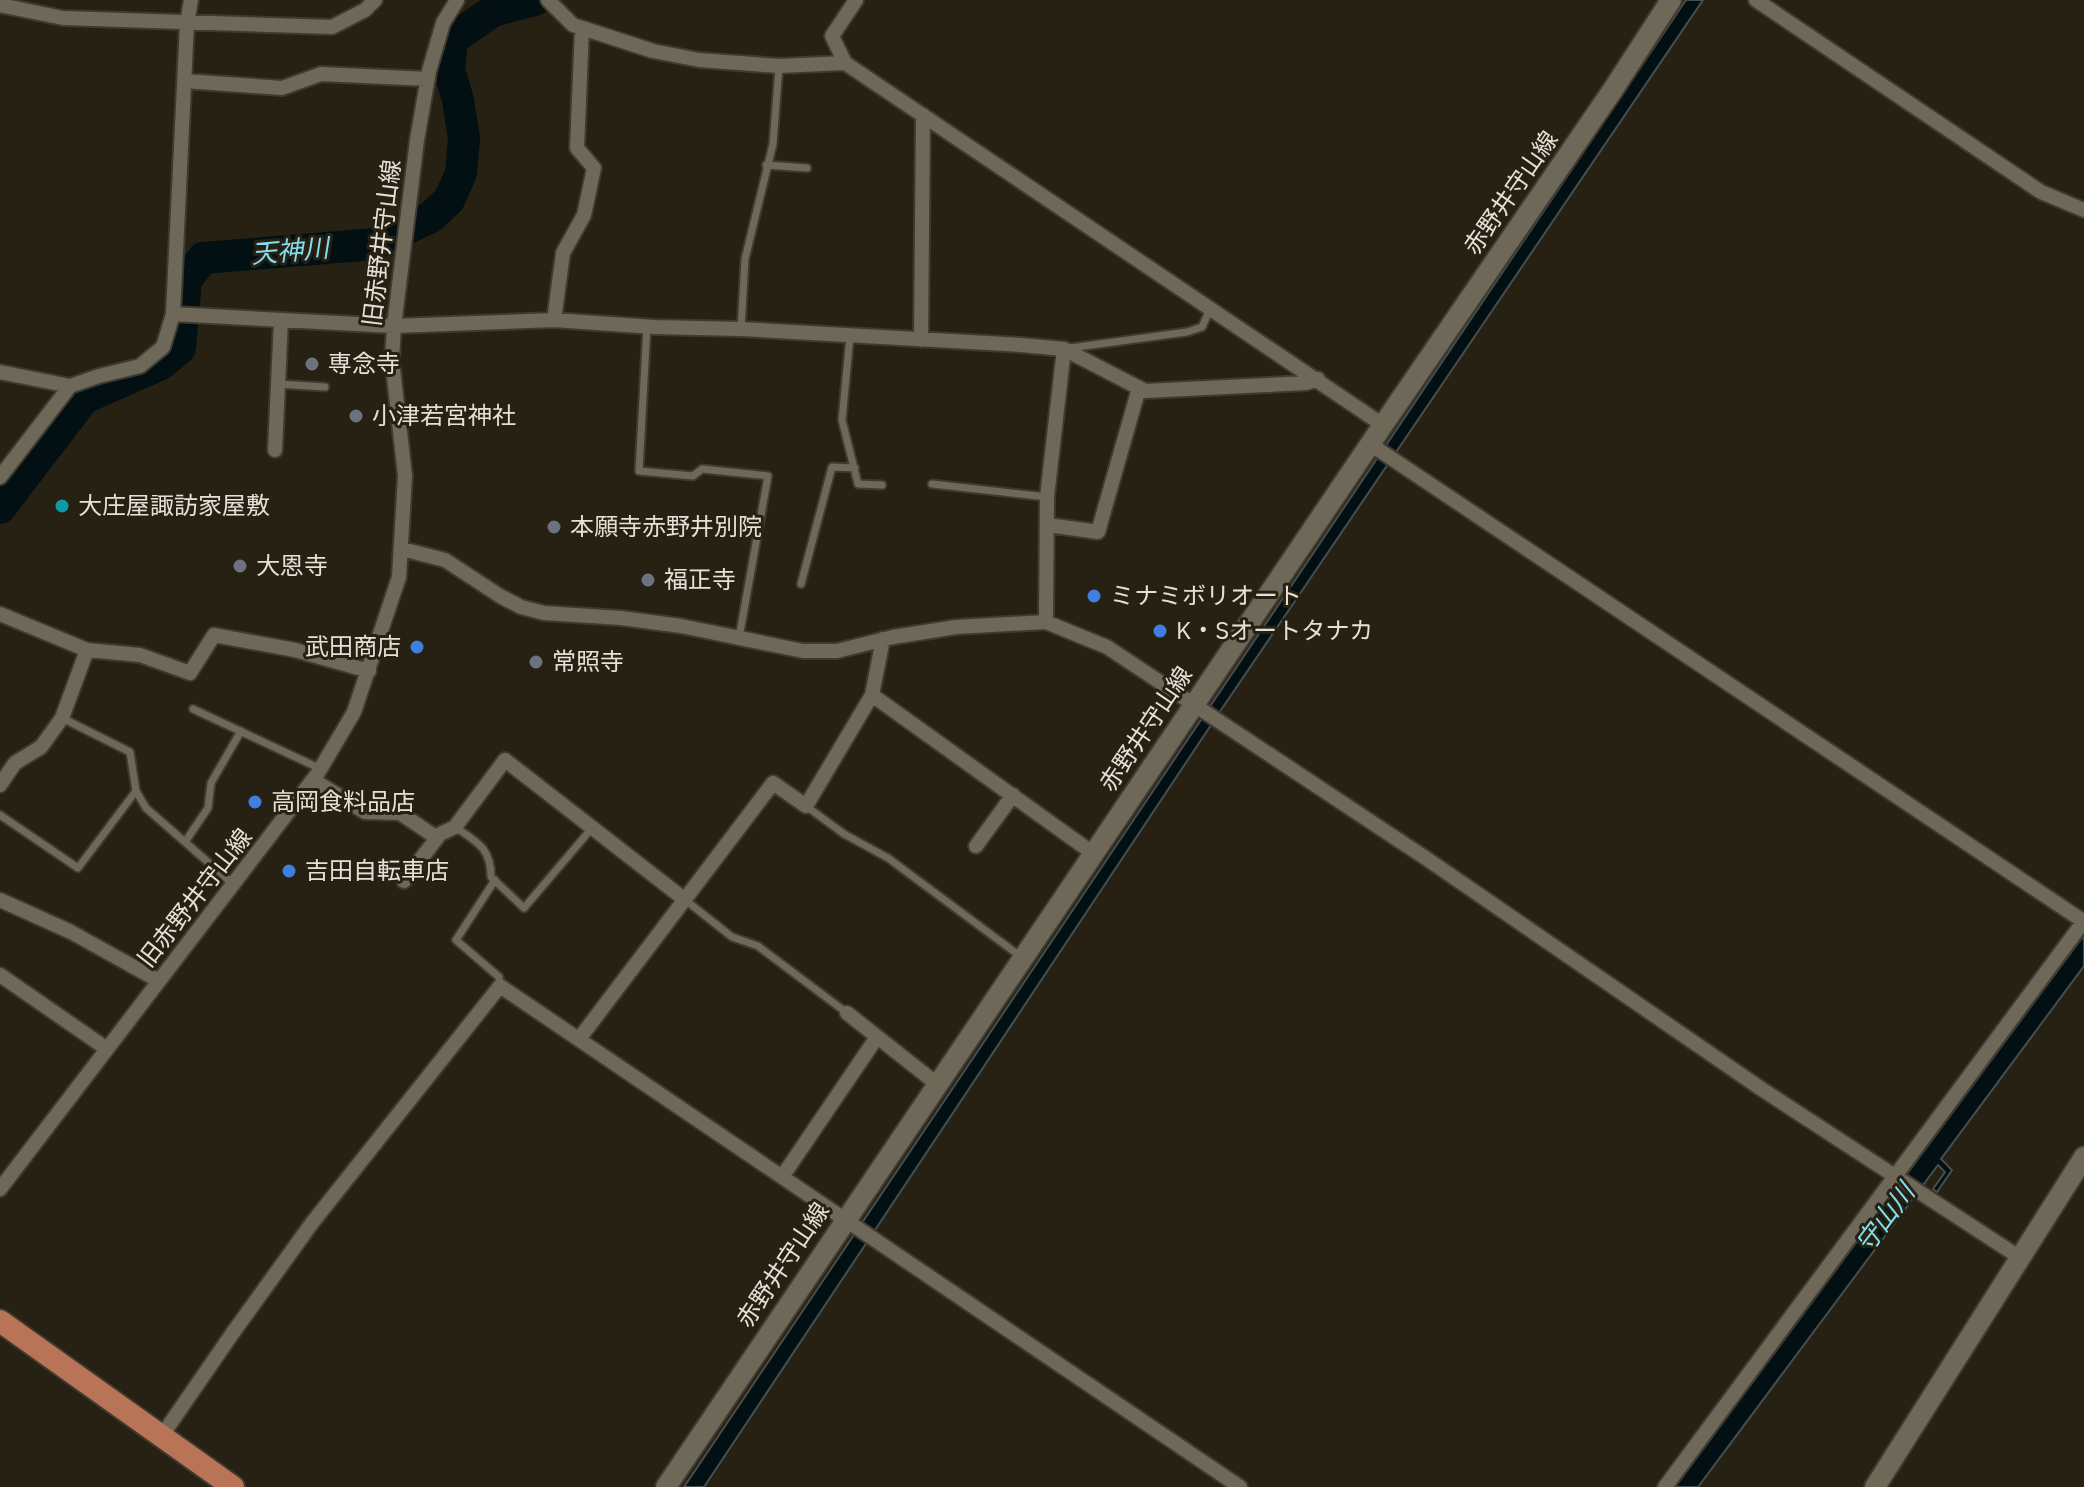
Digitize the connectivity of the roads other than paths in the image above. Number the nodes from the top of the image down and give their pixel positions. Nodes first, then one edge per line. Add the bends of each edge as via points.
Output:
1 (191, 0) edge
2 (375, 0) edge
3 (457, 0) edge
4 (548, 0) edge
5 (856, 0) edge
6 (1671, 0) edge
7 (1756, 0) edge
8 (0, 5) edge
9 (187, 23) junction
10 (582, 28) junction
11 (845, 63) junction
12 (779, 66) junction
13 (428, 79) junction
14 (185, 81) junction
15 (923, 115) junction
16 (766, 165) junction
17 (807, 168) dead end
18 (2084, 210) edge
19 (1211, 307) junction
20 (173, 314) junction
21 (281, 320) junction
22 (554, 320) junction
23 (394, 326) junction
24 (647, 326) junction
25 (741, 329) junction
26 (850, 336) junction
27 (921, 340) junction
28 (1064, 349) junction
29 (0, 372) edge
30 (1318, 379) junction
31 (278, 384) junction
32 (70, 386) junction
33 (325, 387) dead end
34 (1139, 388) junction
35 (1383, 425) junction
36 (1370, 444) junction
37 (275, 450) dead end
38 (855, 468) junction
39 (0, 477) edge
40 (932, 484) dead end
41 (882, 485) dead end
42 (1047, 497) junction
43 (1048, 525) junction
44 (402, 549) junction
45 (801, 584) dead end
46 (0, 614) edge
47 (1046, 622) junction
48 (739, 638) junction
49 (883, 639) junction
50 (87, 650) junction
51 (369, 671) junction
52 (872, 695) junction
53 (1194, 704) junction
54 (193, 709) dead end
55 (62, 718) junction
56 (241, 731) junction
57 (317, 774) junction
58 (0, 785) edge
59 (136, 791) junction
60 (1013, 795) junction
61 (806, 806) junction
62 (0, 815) edge
63 (455, 827) junction
64 (592, 828) junction
65 (437, 838) junction
66 (185, 842) junction
67 (976, 846) dead end
68 (1094, 854) junction
69 (495, 880) junction
70 (404, 881) dead end
71 (233, 884) junction
72 (684, 899) junction
73 (0, 900) edge
74 (2084, 921) edge
75 (1023, 959) junction
76 (0, 976) edge
77 (159, 981) junction
78 (500, 986) junction
79 (847, 1013) joint
80 (877, 1037) junction
81 (579, 1039) junction
82 (107, 1049) junction
83 (937, 1084) junction
84 (2084, 1157) edge
85 (1895, 1176) junction
86 (782, 1177) junction
87 (0, 1189) edge
88 (845, 1220) junction
89 (2019, 1257) junction
90 (0, 1321) edge
91 (161, 1437) junction
92 (233, 1487) edge
93 (666, 1487) edge
94 (1240, 1487) edge
95 (1665, 1487) edge
96 (1875, 1487) edge

1 - 9 street
2 - 9 street via 332,27
3 - 13 street, 旧赤野井守山線 via 443,23
4 - 10 street
5 - 11 street via 832,36
6 - 35 main road, 赤野井守山線
7 - 18 street via 2041,192
8 - 9 street via 63,18
9 - 14 street
10 - 12 street via 699,60
10 - 22 street via 577,148 594,168 584,215 563,253
11 - 12 street
11 - 15 street
12 - 16 lane via 773,144
13 - 14 street via 321,74 282,88
13 - 23 street, 旧赤野井守山線
14 - 20 street
15 - 19 street
15 - 27 street
16 - 17 lane
16 - 25 lane via 745,259
19 - 28 lane via 1202,327 1187,332
19 - 30 street
20 - 21 street
20 - 32 street via 163,347 140,366
21 - 23 street
21 - 31 street
22 - 23 street
22 - 24 street
23 - 44 street, 旧赤野井守山線 via 392,359 405,476
24 - 25 street
24 - 48 lane via 639,471 693,476 702,469 768,476
25 - 26 street
26 - 27 street
26 - 38 lane via 842,420
27 - 28 street
28 - 34 street
28 - 42 street
29 - 32 street
30 - 34 street via 1212,390
30 - 35 street
31 - 33 lane
31 - 37 street
32 - 39 street
34 - 43 street via 1098,532
35 - 36 main road, 赤野井守山線
36 - 53 main road, 赤野井守山線
36 - 74 street
38 - 41 lane via 858,484
38 - 45 lane via 832,467
40 - 42 lane
42 - 43 street
43 - 47 street
44 - 48 street via 445,560 532,610 636,620
44 - 51 street, 旧赤野井守山線 via 399,577
46 - 50 street
47 - 49 street via 956,627
47 - 53 street via 1107,647
48 - 49 street via 803,651 837,651
49 - 52 street
50 - 51 street via 140,655 190,673 214,635
50 - 55 street
51 - 57 street, 旧赤野井守山線 via 354,712
52 - 60 street
52 - 61 street
53 - 68 main road, 赤野井守山線
53 - 85 street
54 - 56 lane
55 - 58 street via 41,747 15,763
55 - 59 lane via 130,752
56 - 57 lane
56 - 66 lane via 211,783 208,808
57 - 65 street via 365,812 400,813
57 - 71 street, 旧赤野井守山線
59 - 62 lane via 78,868
59 - 66 lane via 146,808
60 - 67 street
60 - 68 street
61 - 72 street via 773,783
61 - 75 lane via 888,858
63 - 64 street via 505,760
63 - 65 street
63 - 69 lane via 482,846
64 - 69 lane via 524,908
64 - 72 street
65 - 70 street
66 - 71 lane
68 - 75 main road, 赤野井守山線
69 - 78 lane via 456,940 499,977
71 - 77 street, 旧赤野井守山線
72 - 79 lane
72 - 81 street
73 - 77 street
74 - 85 street
75 - 83 main road, 赤野井守山線
76 - 82 street
77 - 82 street, 旧赤野井守山線
78 - 81 street
78 - 91 street via 312,1223
79 - 80 street
80 - 83 street
80 - 86 street
81 - 86 street
82 - 87 street, 旧赤野井守山線
83 - 88 main road, 赤野井守山線
84 - 89 main road
85 - 89 street
85 - 95 street
86 - 88 street
88 - 93 main road, 赤野井守山線
88 - 94 street
89 - 96 main road
90 - 91 main road
91 - 92 main road

